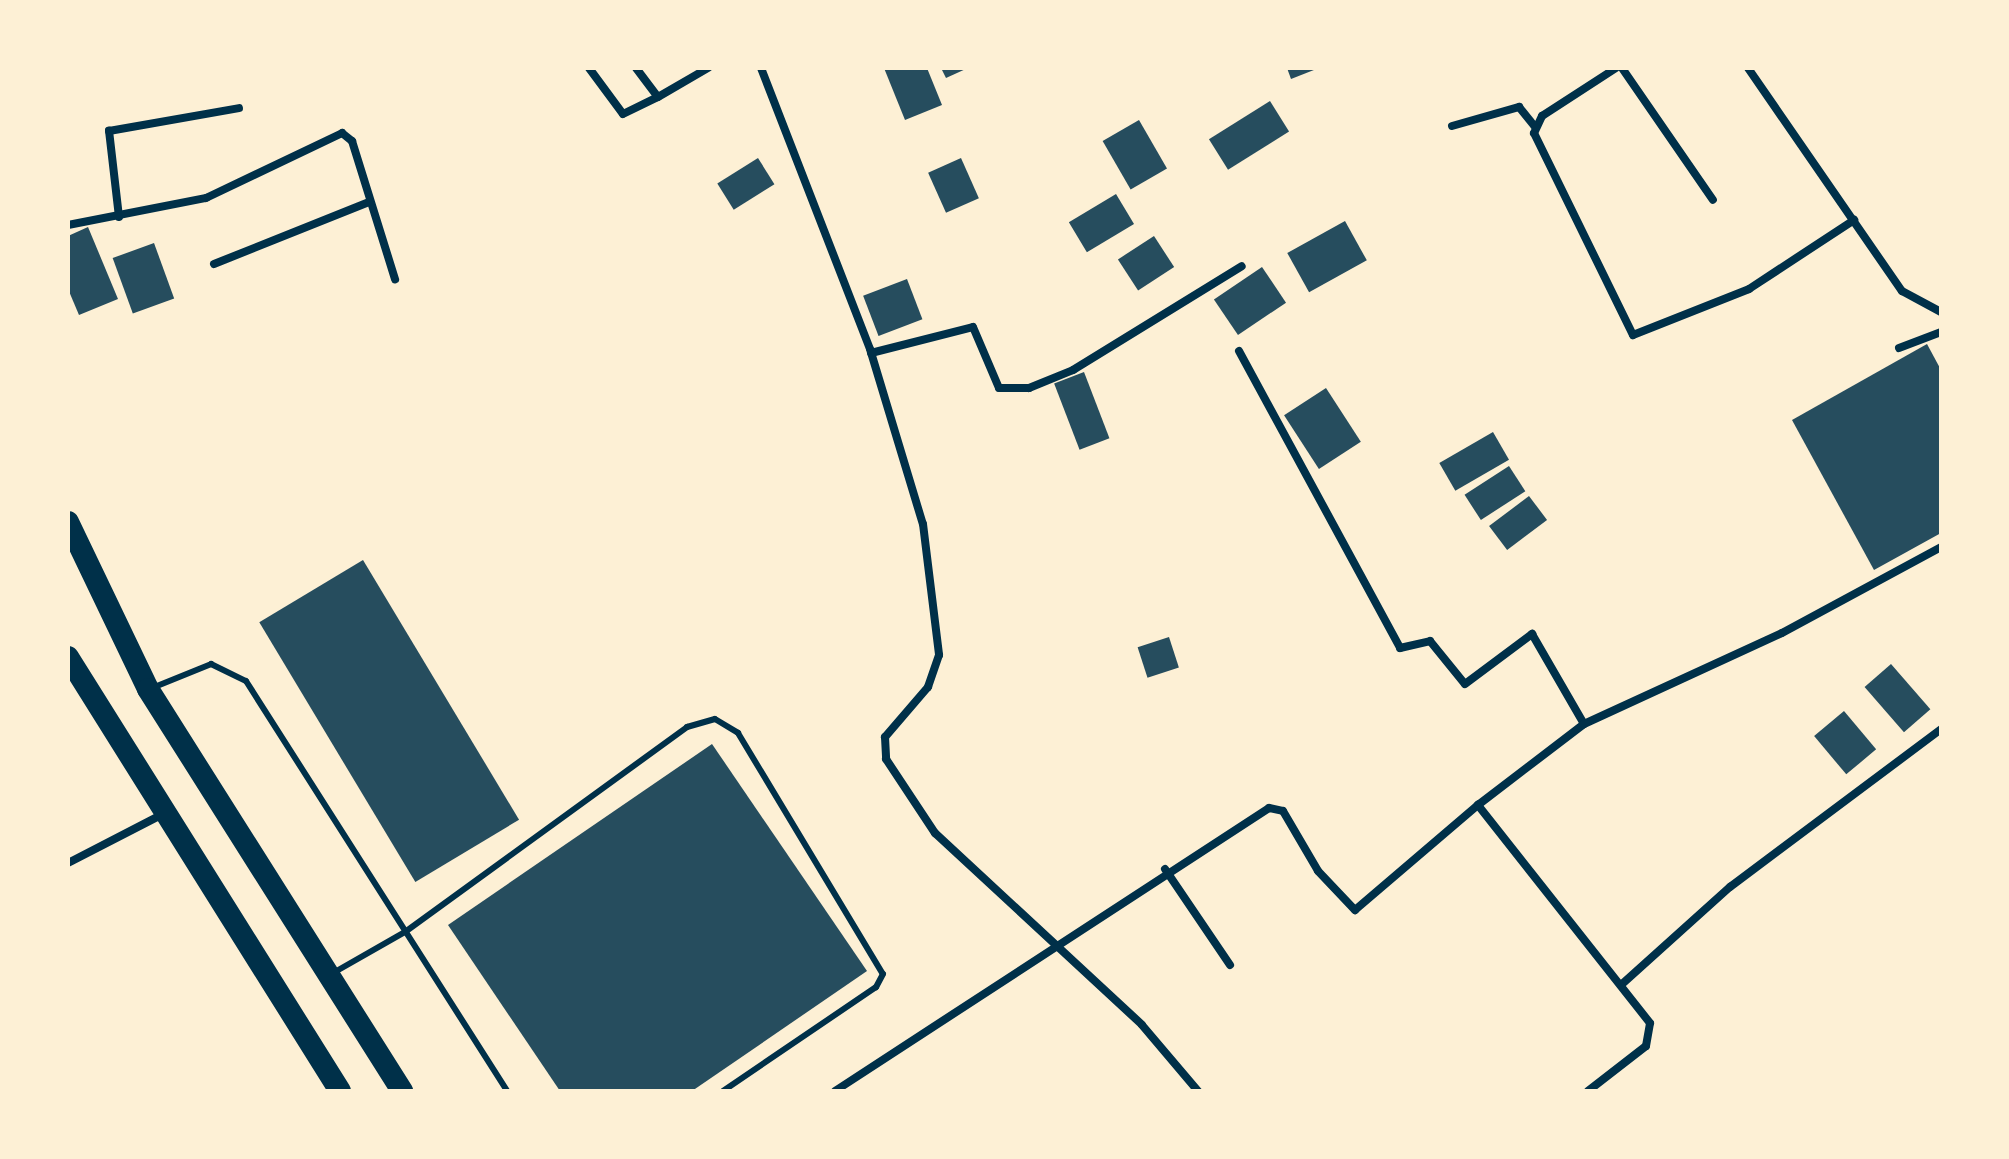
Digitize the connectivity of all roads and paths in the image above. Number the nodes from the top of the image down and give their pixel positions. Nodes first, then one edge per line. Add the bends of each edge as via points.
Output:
1 (589, 68) edge
2 (636, 68) edge
3 (708, 68) edge
4 (761, 68) edge
5 (1616, 68) edge
6 (1622, 68) edge
7 (1748, 68) edge
8 (658, 97) junction
9 (239, 108) dead end
10 (1452, 126) dead end
11 (1535, 127) junction
12 (1713, 200) dead end
13 (369, 202) junction
14 (119, 217) junction
15 (1854, 220) junction
16 (68, 225) edge
17 (214, 264) dead end
18 (1242, 266) dead end
19 (395, 279) dead end
20 (1941, 312) edge
21 (1941, 332) edge
22 (1899, 348) dead end
23 (1239, 351) dead end
24 (871, 353) junction
25 (68, 522) edge
26 (1941, 547) edge
27 (68, 657) edge
28 (148, 689) junction
29 (1584, 724) junction
30 (1941, 729) edge
31 (1478, 805) junction
32 (161, 815) junction
33 (68, 863) edge
34 (1165, 869) junction
35 (405, 932) junction
36 (1057, 942) junction
37 (1230, 965) dead end
38 (326, 977) junction
39 (1621, 985) junction
40 (340, 1091) edge
41 (402, 1091) edge
42 (507, 1091) edge
43 (723, 1091) edge
44 (835, 1091) edge
45 (1198, 1091) edge
46 (1588, 1091) edge

1 - 8 street via 623,114
2 - 8 street
3 - 8 street
4 - 24 street
5 - 11 street
6 - 12 street
7 - 15 street
9 - 14 street via 109,131 107,166
10 - 11 street via 1519,107
11 - 15 street via 1635,336 1749,289
13 - 14 street via 352,141 342,133 206,198
13 - 17 street
13 - 19 street
14 - 16 street
15 - 20 street via 1902,291
18 - 24 street via 1083,364 1029,388 999,388 973,327
21 - 22 street
23 - 29 street via 1400,648 1430,641 1465,684 1534,635
24 - 36 street via 923,524 939,636 928,687 889,731 884,754 935,833 985,886
25 - 28 highway
26 - 29 street via 1782,633
27 - 32 highway
28 - 35 lane via 197,666 237,671
28 - 38 highway
29 - 31 street
30 - 39 street via 1730,887
31 - 34 street via 1355,910 1274,807
31 - 39 street
32 - 33 street
32 - 40 highway
34 - 36 street
34 - 37 street
35 - 38 lane
35 - 42 lane
35 - 43 lane via 687,727 702,719 729,724 883,974 870,991
36 - 44 street
36 - 45 street
38 - 41 highway
39 - 46 street via 1650,1023 1651,1038

